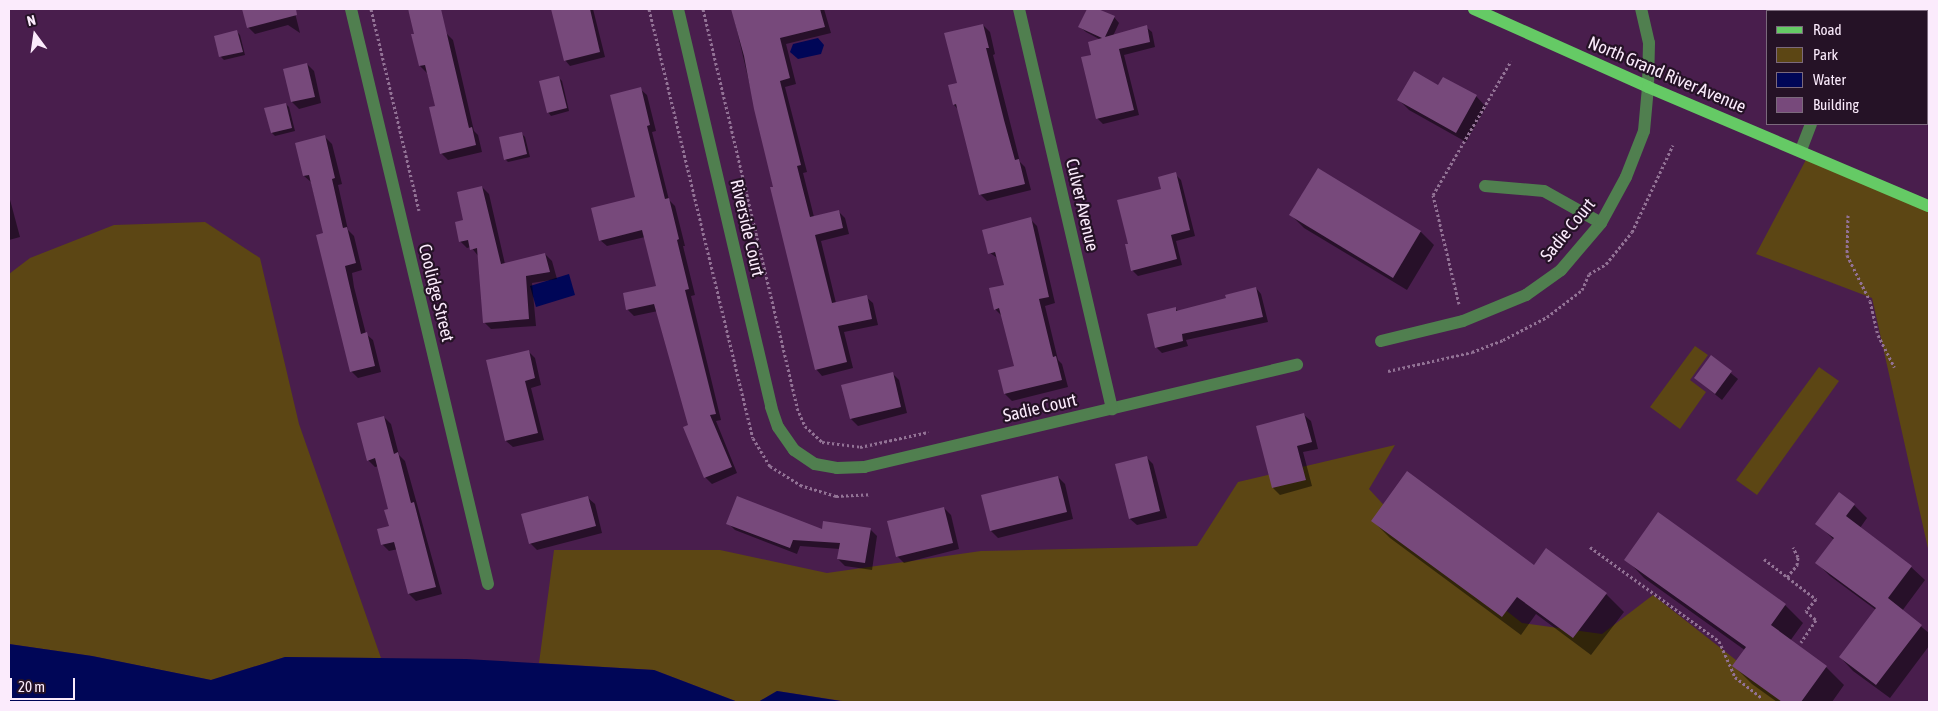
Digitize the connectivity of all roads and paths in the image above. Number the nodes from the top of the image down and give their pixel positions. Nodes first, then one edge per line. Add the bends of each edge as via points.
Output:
1 (351, 9) edge
2 (371, 9) edge
3 (678, 9) edge
4 (703, 9) edge
5 (1018, 9) edge
6 (1474, 9) edge
7 (1641, 9) edge
8 (1511, 61) dead end
9 (1648, 87) junction
10 (1812, 125) edge
11 (1801, 150) junction
12 (1484, 186) dead end
13 (1929, 206) edge
14 (419, 210) dead end
15 (1848, 215) dead end
16 (1601, 223) junction
17 (1463, 321) junction
18 (1380, 341) dead end
19 (1297, 365) dead end
20 (1894, 366) dead end
21 (1112, 409) junction
22 (928, 432) dead end
23 (794, 450) joint
24 (1590, 547) dead end
25 (1793, 548) dead end
26 (1764, 559) dead end
27 (1787, 577) junction
28 (488, 584) dead end
29 (1801, 642) dead end
30 (1762, 698) dead end

1 - 28 street, Coolidge Street
2 - 14 path
3 - 23 street, Riverside Court via 771,407 778,427
4 - 22 path via 797,408 805,426 822,442 860,447
5 - 21 street, Culver Avenue
6 - 9 main road, North Grand River Avenue
7 - 9 street, Sadie Court via 1649,43
8 - 17 path via 1433,195
9 - 11 main road, North Grand River Avenue
9 - 16 street, Sadie Court via 1644,131 1626,177
10 - 11 street
11 - 13 main road, North Grand River Avenue
12 - 16 street via 1544,191
15 - 20 path via 1847,255 1870,301 1878,335
16 - 17 street, Sadie Court via 1561,270 1526,295
17 - 18 street, Sadie Court
19 - 21 street, Sadie Court
21 - 23 street, Sadie Court via 864,467 837,468 815,464
24 - 30 path via 1719,641 1736,677
25 - 27 path via 1798,558 1797,565
26 - 27 path
27 - 29 path via 1816,599 1806,611 1816,620

